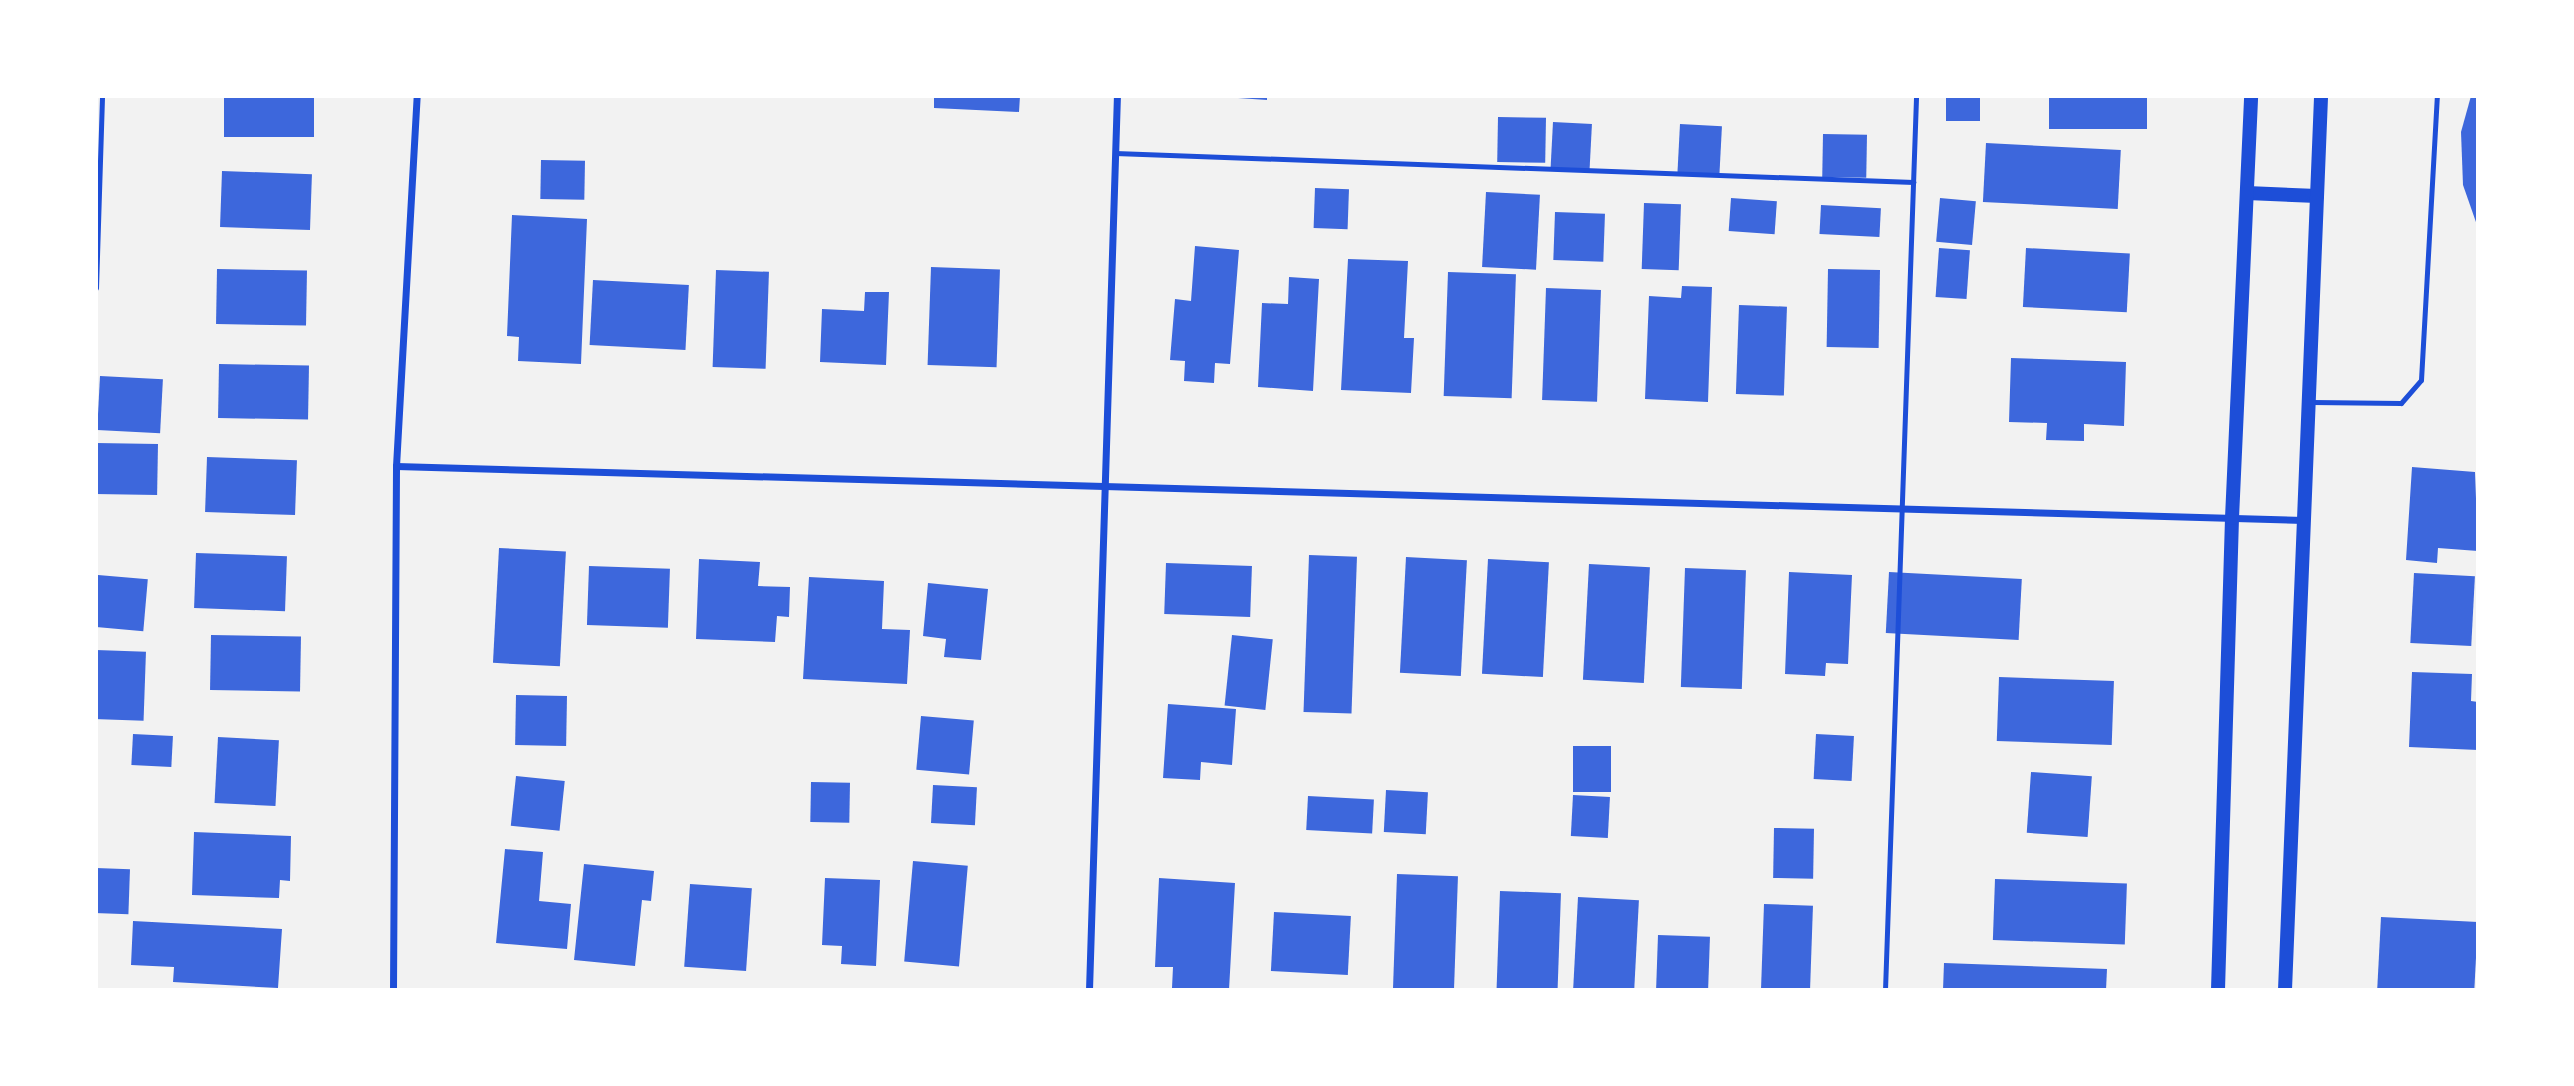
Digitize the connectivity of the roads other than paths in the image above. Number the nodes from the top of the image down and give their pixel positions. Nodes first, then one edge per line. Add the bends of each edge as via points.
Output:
1 (102, 96) edge
2 (417, 96) edge
3 (1117, 96) edge
4 (1916, 96) edge
5 (2251, 96) edge
6 (2321, 96) edge
7 (2437, 96) edge
8 (1115, 153) junction
9 (1913, 182) junction
10 (2247, 192) junction
11 (2317, 196) junction
12 (96, 288) edge
13 (2309, 402) junction
14 (396, 466) junction
15 (1104, 484) junction
16 (1902, 508) junction
17 (2232, 518) junction
18 (2304, 520) junction
19 (393, 990) edge
20 (1089, 990) edge
21 (1885, 990) edge
22 (2218, 990) edge
23 (2285, 990) edge

1 - 12 lane
2 - 14 street
3 - 8 street
4 - 9 lane
5 - 10 main road
6 - 11 main road
7 - 13 lane via 2421,380 2401,403
8 - 9 lane
8 - 15 street
9 - 16 lane
10 - 11 main road
10 - 17 main road
11 - 13 main road
13 - 18 main road
14 - 15 street
14 - 19 street
15 - 16 street
15 - 20 street
16 - 17 street
16 - 21 lane
17 - 18 street
17 - 22 main road
18 - 23 main road

